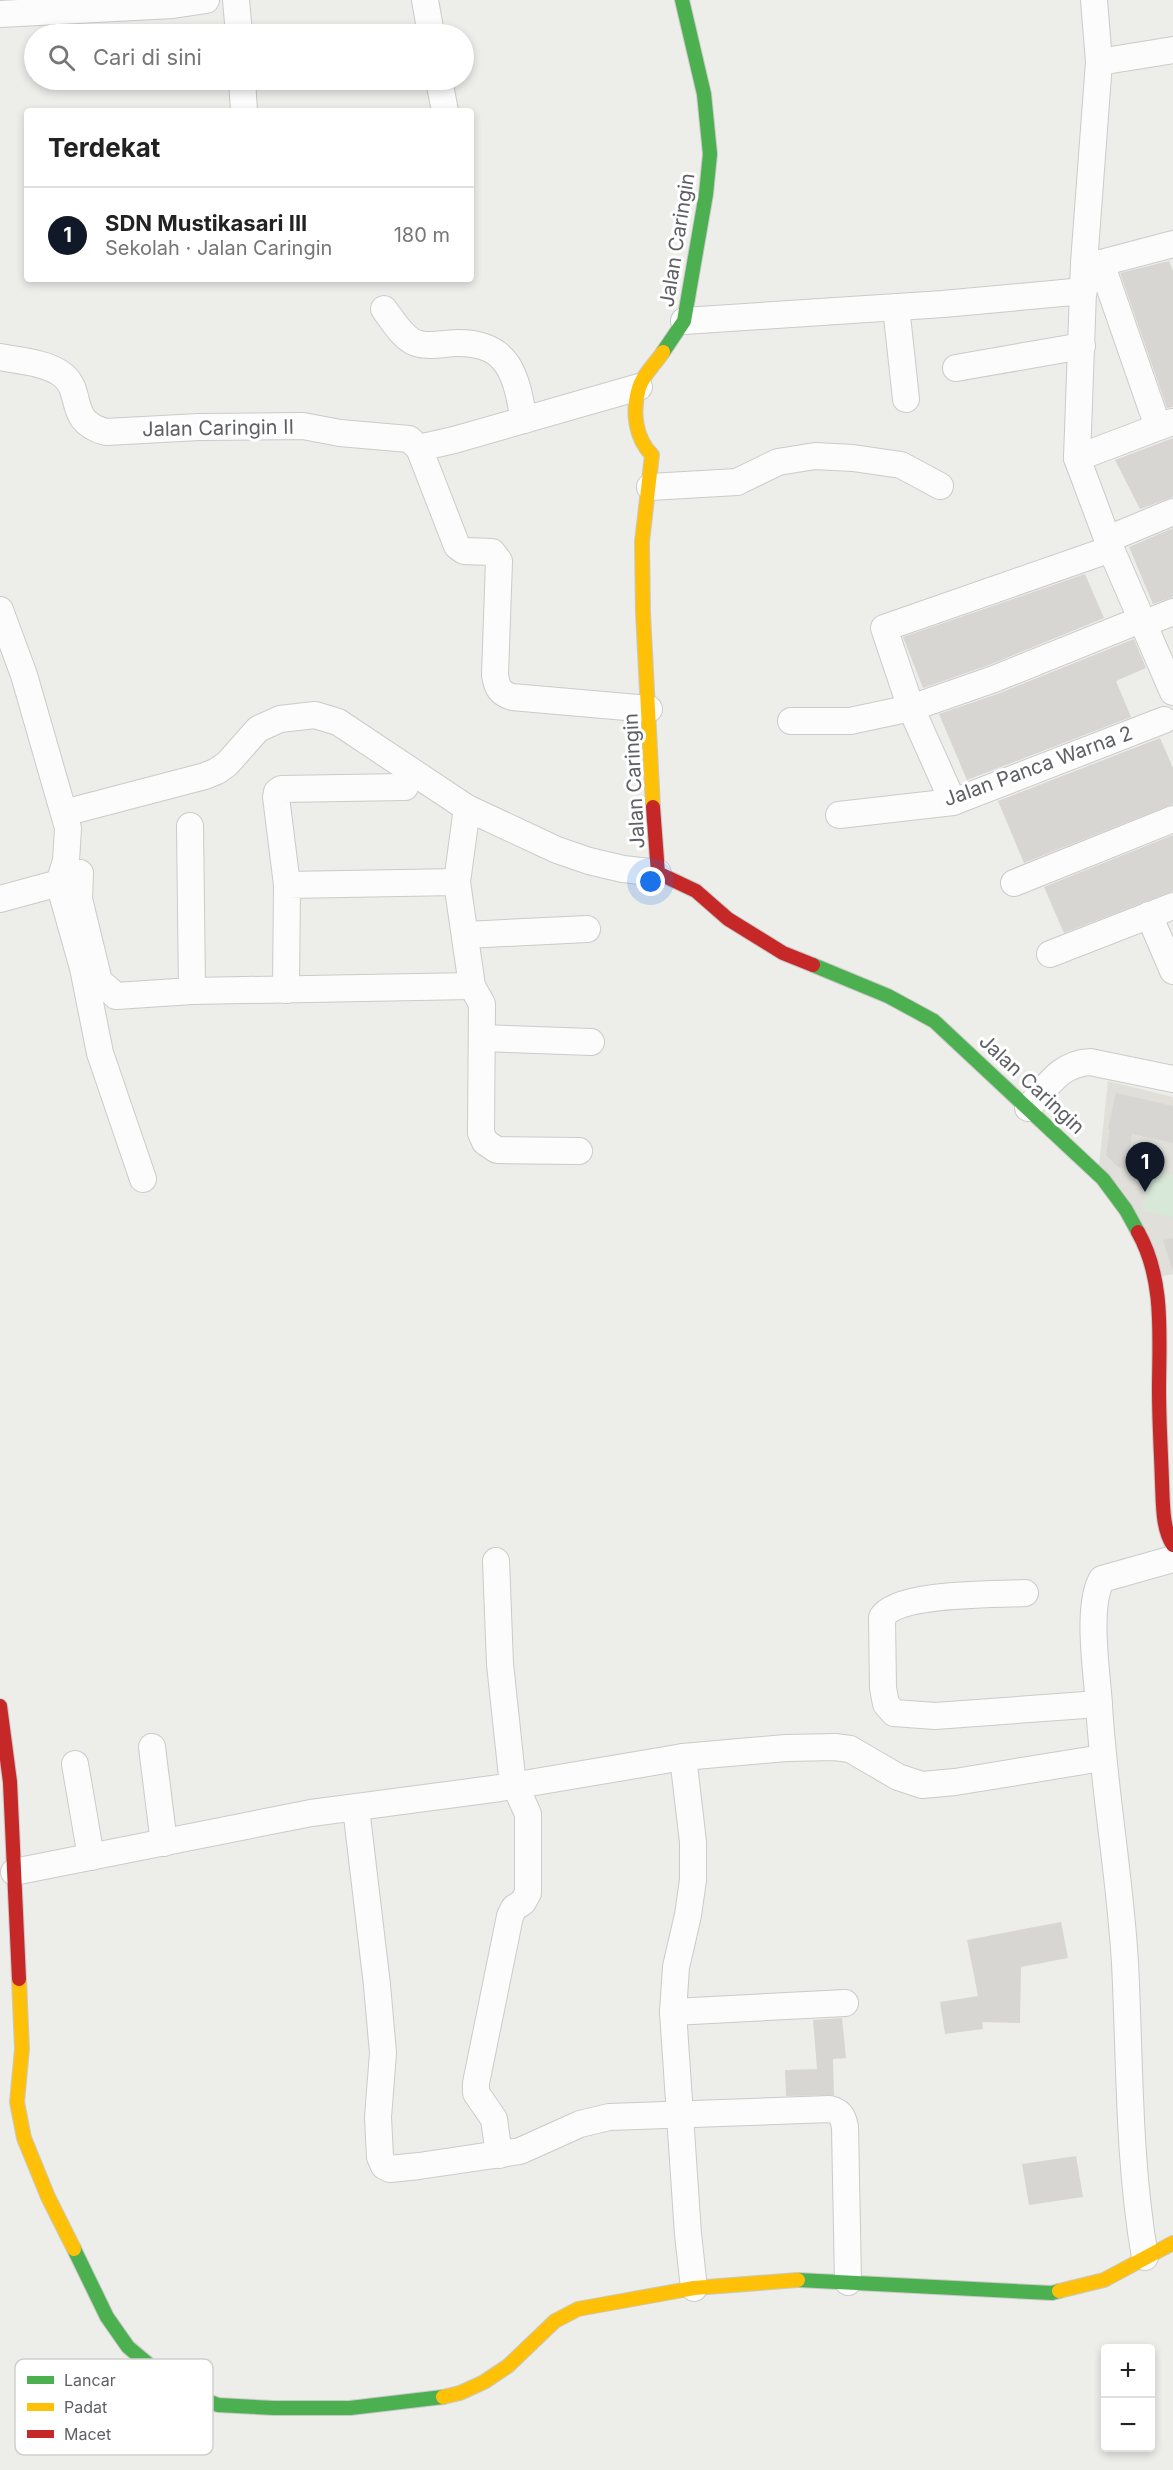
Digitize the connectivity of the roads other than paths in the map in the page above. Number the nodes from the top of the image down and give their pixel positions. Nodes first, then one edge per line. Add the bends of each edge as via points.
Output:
1 (206, 0) edge
2 (236, 0) edge
3 (425, 0) edge
4 (682, 0) edge
5 (1094, 0) edge
6 (126, 4) edge
7 (0, 14) edge
8 (238, 24) edge
9 (429, 24) edge
10 (1173, 50) edge
11 (1099, 62) junction
12 (243, 90) edge
13 (441, 90) edge
14 (244, 108) edge
15 (444, 108) edge
16 (1173, 244) edge
17 (1092, 263) junction
18 (1084, 291) junction
19 (896, 307) junction
20 (384, 309) dead end
21 (684, 321) junction
22 (1082, 346) junction
23 (0, 357) edge
24 (956, 368) dead end
25 (639, 387) junction
26 (906, 399) dead end
27 (524, 420) junction
28 (1165, 424) edge
29 (419, 448) junction
30 (1077, 458) junction
31 (940, 486) dead end
32 (650, 487) junction
33 (1173, 512) edge
34 (1109, 544) junction
35 (0, 610) edge
36 (1173, 612) edge
37 (1141, 622) junction
38 (1173, 692) edge
39 (911, 708) junction
40 (649, 709) junction
41 (791, 721) dead end
42 (1169, 724) edge
43 (405, 787) dead end
44 (953, 802) junction
45 (467, 808) junction
46 (64, 813) junction
47 (839, 815) dead end
48 (1173, 819) edge
49 (190, 826) dead end
50 (658, 873) junction
51 (70, 878) junction
52 (457, 882) junction
53 (1014, 883) dead end
54 (287, 885) junction
55 (0, 899) edge
56 (1173, 906) edge
57 (1149, 915) junction
58 (587, 929) dead end
59 (465, 935) junction
60 (1050, 954) dead end
61 (1173, 971) edge
62 (472, 986) junction
63 (286, 990) junction
64 (192, 991) junction
65 (482, 1038) junction
66 (591, 1042) dead end
67 (1173, 1079) edge
68 (1028, 1108) junction
69 (579, 1151) dead end
70 (143, 1179) dead end
71 (1173, 1545) edge
72 (1173, 1559) edge
73 (496, 1561) dead end
74 (1025, 1593) dead end
75 (1099, 1704) junction
76 (0, 1706) edge
77 (152, 1747) dead end
78 (683, 1758) junction
79 (1102, 1758) junction
80 (75, 1764) dead end
81 (513, 1786) junction
82 (356, 1808) junction
83 (164, 1843) junction
84 (91, 1857) junction
85 (14, 1872) junction
86 (845, 2003) dead end
87 (673, 2012) junction
88 (681, 2115) junction
89 (499, 2155) junction
90 (1173, 2243) edge
91 (1145, 2257) junction
92 (848, 2282) junction
93 (694, 2288) junction
94 (143, 2359) edge
95 (213, 2403) edge

1 - 6 street via 173,6
2 - 8 street
3 - 9 street
4 - 21 street, Jalan Caringin via 704,94 710,154
5 - 11 street
6 - 7 street
10 - 11 street
11 - 17 street
12 - 14 street
13 - 15 street
16 - 17 street
17 - 18 street
17 - 28 street
18 - 19 street
18 - 22 street
19 - 21 street
19 - 26 street
20 - 27 street via 411,352 476,343 491,348 510,366
21 - 25 street, Jalan Caringin
22 - 24 street
22 - 30 street
23 - 29 street, Jalan Caringin II via 62,374 82,418 92,428 106,432 303,426 409,439
25 - 27 street
25 - 32 street, Jalan Caringin via 636,428 652,455
27 - 29 street
28 - 30 street
29 - 40 street via 457,546 464,551 492,552 499,561 495,675 500,692 512,697
30 - 34 street
31 - 32 street via 902,465 815,456 778,462 737,482
32 - 40 street, Jalan Caringin via 642,542
33 - 34 street
34 - 37 street
34 - 39 street via 884,628
35 - 46 street via 24,675
36 - 37 street
37 - 38 street
37 - 39 street
38 - 42 street via 1164,702 1162,714
39 - 41 street via 850,721
39 - 44 street
40 - 50 street, Jalan Caringin
42 - 44 street, Jalan Panca Warna 2
43 - 54 street via 277,792
44 - 47 street, Jalan Panca Warna 2
45 - 46 street via 338,722 307,714 258,729 227,764 205,776
45 - 50 street via 589,861
45 - 52 street
46 - 51 street
48 - 53 street
49 - 64 street
50 - 68 street, Jalan Caringin via 696,891 728,919 783,953 888,996 934,1021
51 - 55 street
51 - 64 street via 99,981 117,996
51 - 70 street via 100,1053
52 - 54 street
52 - 59 street
54 - 63 street
56 - 57 street
57 - 60 street
57 - 61 street
58 - 59 street
59 - 62 street
62 - 63 street
62 - 65 street via 482,1004
63 - 64 street
65 - 66 street
65 - 69 street via 481,1133 485,1142 497,1150
67 - 68 street via 1078,1063 1061,1071
68 - 71 street, Jalan Caringin via 1103,1179 1126,1210 1150,1259 1159,1296 1163,1503 1168,1538
72 - 75 street via 1111,1576 1095,1590
73 - 81 street via 500,1664
74 - 75 street via 918,1600 887,1610 882,1617 886,1704 894,1713 935,1716
75 - 79 street
76 - 85 street via 10,1782
77 - 83 street
78 - 79 street via 835,1747 850,1749 898,1777 922,1785
78 - 81 street
78 - 87 street via 693,1842 693,1880 676,1967
79 - 91 street via 1124,1960 1136,2210
80 - 84 street
81 - 82 street
81 - 89 street via 528,1814 528,1893 510,1916 476,2089 494,2119
82 - 83 street via 261,1822
82 - 89 street via 383,2053 378,2117 380,2157 390,2169
83 - 84 street
84 - 85 street
85 - 94 street via 22,2049 17,2102 24,2138 106,2317 128,2347
86 - 87 street
87 - 88 street
88 - 89 street via 609,2117 580,2124 520,2151
88 - 92 street via 837,2111 845,2127
88 - 93 street
90 - 91 street
91 - 92 street via 1104,2280 1052,2293
92 - 93 street via 791,2280
93 - 95 street via 578,2309 555,2321 508,2366 484,2382 432,2400 350,2408

